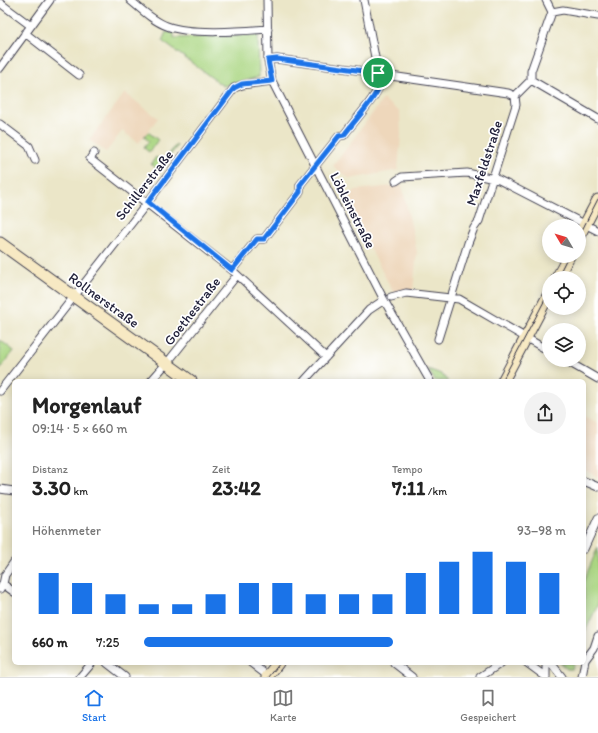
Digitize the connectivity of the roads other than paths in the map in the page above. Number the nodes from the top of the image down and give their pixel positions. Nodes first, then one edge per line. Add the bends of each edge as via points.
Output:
1 (50, 0) edge
2 (130, 0) edge
3 (267, 0) edge
4 (364, 0) edge
5 (546, 0) edge
6 (0, 3) edge
7 (552, 12) junction
8 (598, 16) edge
9 (31, 26) junction
10 (268, 29) junction
11 (25, 33) junction
12 (268, 60) junction
13 (0, 68) edge
14 (381, 74) junction
15 (79, 75) dead end
16 (531, 80) junction
17 (272, 81) junction
18 (515, 96) junction
19 (598, 119) edge
20 (0, 124) edge
21 (94, 153) dead end
22 (35, 160) dead end
23 (316, 165) junction
24 (493, 180) junction
25 (396, 181) dead end
26 (598, 200) edge
27 (148, 202) junction
28 (574, 219) edge
29 (586, 223) edge
30 (586, 226) edge
31 (598, 232) edge
32 (0, 243) edge
33 (234, 273) junction
34 (73, 296) junction
35 (391, 297) dead end
36 (451, 298) junction
37 (384, 300) junction
38 (542, 308) edge
39 (527, 337) junction
40 (438, 339) dead end
41 (542, 347) edge
42 (326, 357) junction
43 (167, 364) junction
44 (577, 367) edge
45 (153, 379) edge
46 (188, 379) edge
47 (306, 379) edge
48 (429, 379) edge
49 (504, 379) edge
50 (598, 379) edge
51 (0, 391) edge
52 (586, 481) edge
53 (598, 487) edge
54 (0, 490) edge
55 (12, 491) edge
56 (598, 518) edge
57 (586, 545) edge
58 (12, 565) edge
59 (2, 587) edge
60 (12, 591) edge
61 (598, 636) edge
62 (586, 659) edge
63 (90, 665) edge
64 (110, 665) edge
65 (253, 665) edge
66 (276, 665) edge
67 (397, 665) edge
68 (498, 665) edge
69 (530, 665) edge
70 (546, 665) edge
71 (553, 665) edge
72 (584, 665) edge
73 (267, 676) edge
74 (483, 676) edge
75 (80, 677) edge
76 (125, 677) edge
77 (412, 677) edge
78 (546, 677) edge
79 (562, 677) edge
80 (582, 677) edge

1 - 9 street
2 - 10 street via 163,25 190,31
3 - 10 street, Löbleinstraße
4 - 14 street
5 - 7 street
6 - 9 street
7 - 8 street via 563,10
7 - 16 street via 531,71
9 - 11 street
10 - 12 street, Löbleinstraße
11 - 13 street
11 - 15 street
12 - 14 street via 277,59
12 - 17 street, Löbleinstraße
14 - 18 street
14 - 23 street, Goethestraße via 380,86 344,135 339,136
16 - 18 street
16 - 19 street
17 - 23 street, Löbleinstraße
17 - 27 street, Schillerstraße via 242,84 234,88
18 - 24 street, Maxfeldstraße via 516,105
20 - 22 street via 29,146
21 - 27 street via 90,159
23 - 33 street, Goethestraße via 300,185 300,192 264,239 257,239
23 - 37 street, Löbleinstraße
24 - 25 street via 467,172 402,177
24 - 28 street via 499,180
24 - 36 street, Maxfeldstraße
26 - 29 street
27 - 33 street
27 - 34 street, Schillerstraße
30 - 31 street
32 - 34 street, Rollnerstraße
33 - 42 street
33 - 43 street, Goethestraße
34 - 43 street, Rollnerstraße
34 - 51 street, Schillerstraße
35 - 36 street via 406,293
36 - 39 street via 459,299
36 - 40 street, Maxfeldstraße
37 - 42 street via 369,310
37 - 48 street, Löbleinstraße
38 - 39 street
39 - 41 street
39 - 49 street
42 - 47 street
43 - 45 street, Goethestraße
43 - 46 street, Rollnerstraße
44 - 50 street
52 - 53 street
54 - 55 street
56 - 57 street
58 - 59 street via 5,575
59 - 60 street
61 - 62 street via 594,648
63 - 75 street
64 - 76 street
65 - 73 street
66 - 73 street
67 - 77 street
68 - 74 street
69 - 78 street
70 - 78 street
71 - 79 street
72 - 80 street

